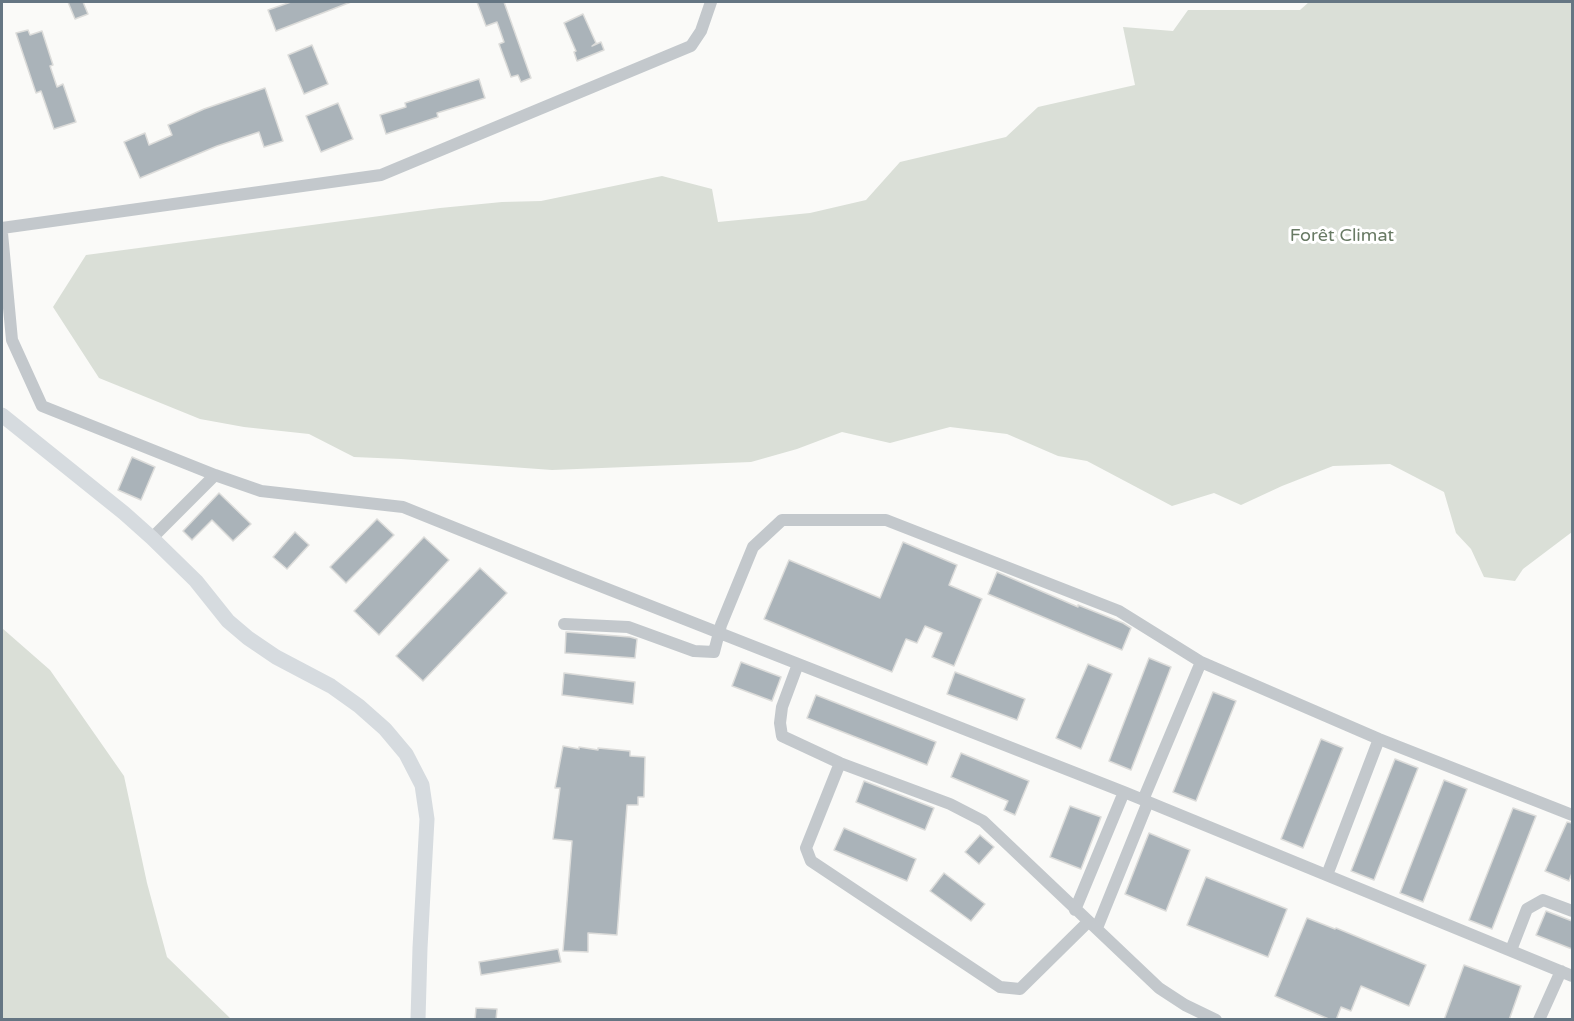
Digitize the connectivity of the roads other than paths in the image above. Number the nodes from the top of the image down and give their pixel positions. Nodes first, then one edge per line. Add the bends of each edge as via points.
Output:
1 (711, 2) edge
2 (2, 228) edge
3 (2, 233) edge
4 (2, 415) edge
5 (215, 475) junction
6 (152, 538) junction
7 (564, 624) dead end
8 (719, 633) junction
9 (1201, 662) junction
10 (798, 664) junction
11 (1379, 740) junction
12 (840, 763) junction
13 (1124, 792) junction
14 (1146, 801) junction
15 (1572, 814) edge
16 (1327, 875) junction
17 (1076, 910) junction
18 (1572, 911) edge
19 (1093, 925) junction
20 (1510, 950) junction
21 (1567, 973) edge
22 (418, 1020) edge
23 (1216, 1020) edge
24 (1539, 1020) edge

1 - 2 street via 691,46 381,175
3 - 5 street via 12,340 42,406
4 - 6 main road
5 - 6 street
5 - 8 street via 261,490 403,507
6 - 22 main road via 248,639 359,706 406,754 422,785 427,819
7 - 8 street via 628,627 694,651 714,652
8 - 9 street via 753,547 782,520 886,520 1119,611
8 - 10 street
9 - 11 street
9 - 14 street
10 - 12 street via 782,707 782,736
10 - 13 street
11 - 15 street
11 - 16 street
12 - 17 street via 950,804 983,821
12 - 19 street via 806,848 811,861 1000,987 1020,989
13 - 14 street
13 - 17 street
14 - 16 street
14 - 19 street
16 - 20 street
17 - 19 street
18 - 20 street via 1543,900 1527,909
19 - 23 street via 1159,988
20 - 21 street
21 - 24 street

